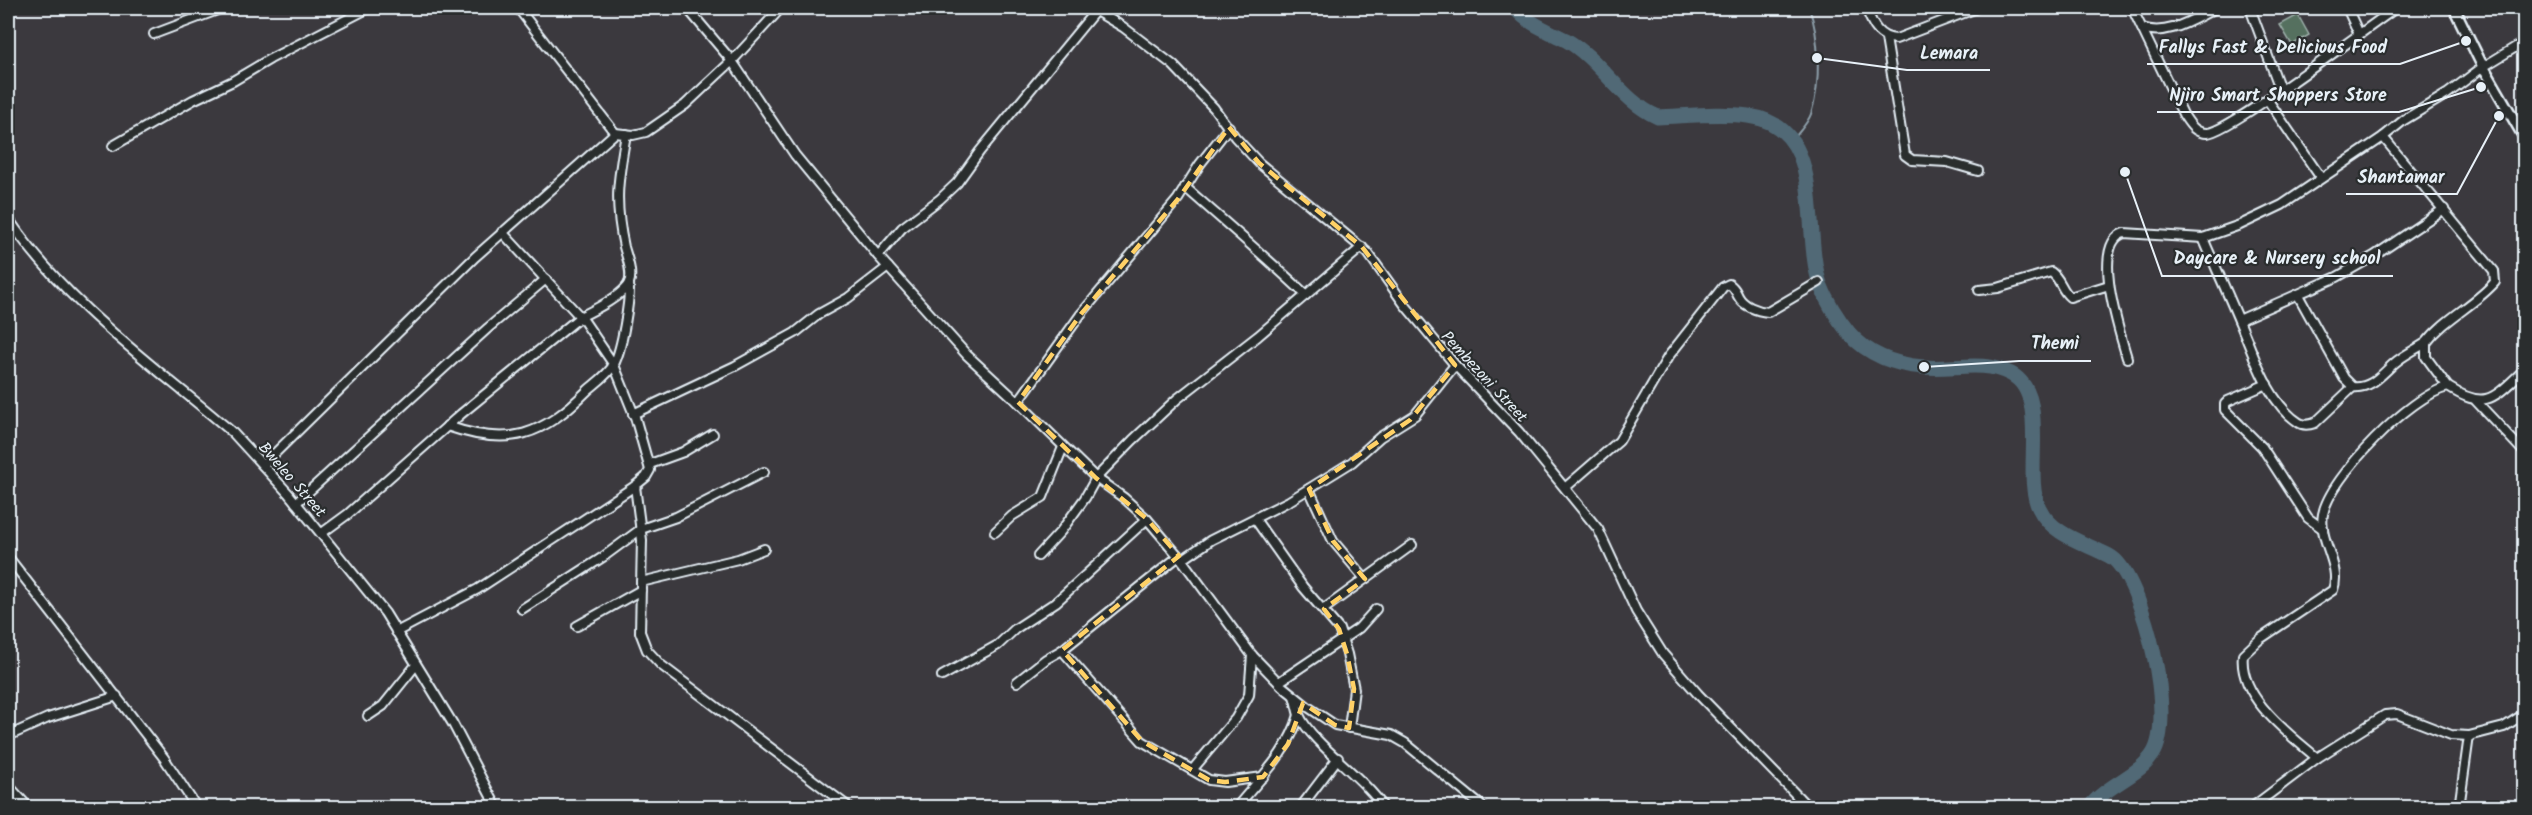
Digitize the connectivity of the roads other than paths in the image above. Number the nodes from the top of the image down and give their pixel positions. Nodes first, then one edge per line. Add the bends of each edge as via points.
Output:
1 (223, 8) edge
2 (369, 8) edge
3 (518, 8) edge
4 (687, 8) edge
5 (781, 8) edge
6 (1866, 8) edge
7 (1977, 8) edge
8 (2132, 8) edge
9 (2216, 8) edge
10 (2250, 8) edge
11 (2347, 8) edge
12 (2396, 8) edge
13 (2454, 8) edge
14 (1093, 9) edge
15 (2142, 28) junction
16 (154, 34) dead end
17 (2359, 34) junction
18 (1886, 38) junction
19 (2524, 42) edge
20 (732, 61) junction
21 (2483, 67) junction
22 (2280, 89) junction
23 (2267, 99) junction
24 (1229, 127) junction
25 (615, 133) junction
26 (626, 134) junction
27 (2383, 137) junction
28 (2524, 137) edge
29 (113, 146) dead end
30 (1978, 171) dead end
31 (2321, 178) junction
32 (1185, 187) junction
33 (2444, 209) junction
34 (8, 218) edge
35 (502, 232) junction
36 (2203, 238) junction
37 (1362, 247) junction
38 (878, 256) junction
39 (888, 267) junction
40 (546, 279) junction
41 (629, 282) junction
42 (1819, 282) dead end
43 (2109, 285) junction
44 (1979, 290) dead end
45 (1306, 295) junction
46 (2298, 295) junction
47 (580, 317) junction
48 (2239, 320) junction
49 (2426, 343) junction
50 (2127, 358) dead end
51 (614, 365) junction
52 (1455, 365) junction
53 (2524, 370) edge
54 (2267, 384) junction
55 (2353, 387) junction
56 (2448, 387) junction
57 (2476, 401) junction
58 (1018, 402) junction
59 (633, 414) junction
60 (447, 426) junction
61 (713, 434) dead end
62 (1063, 447) junction
63 (2524, 452) edge
64 (650, 464) junction
65 (263, 465) junction
66 (764, 472) dead end
67 (1096, 478) junction
68 (635, 486) junction
69 (1566, 487) junction
70 (1310, 489) junction
71 (296, 503) junction
72 (1147, 519) junction
73 (1255, 519) junction
74 (2323, 529) junction
75 (641, 530) junction
76 (995, 532) dead end
77 (322, 533) junction
78 (1412, 545) dead end
79 (764, 549) dead end
80 (1038, 556) dead end
81 (8, 557) edge
82 (1180, 558) junction
83 (1365, 579) junction
84 (641, 586) junction
85 (522, 609) dead end
86 (1324, 609) junction
87 (1376, 609) dead end
88 (577, 626) dead end
89 (396, 632) junction
90 (1342, 639) junction
91 (1062, 650) junction
92 (1252, 655) junction
93 (416, 665) junction
94 (942, 676) dead end
95 (1017, 682) dead end
96 (1279, 682) junction
97 (1294, 695) junction
98 (117, 696) junction
99 (2524, 714) edge
100 (1299, 715) junction
101 (368, 716) dead end
102 (1349, 728) junction
103 (8, 736) edge
104 (2469, 736) junction
105 (1338, 758) junction
106 (2317, 758) junction
107 (1193, 769) junction
108 (1263, 777) junction
109 (8, 784) edge
110 (1798, 797) junction
111 (29, 807) edge
112 (197, 807) edge
113 (497, 807) edge
114 (850, 807) edge
115 (1236, 807) edge
116 (1300, 807) edge
117 (1384, 807) edge
118 (1484, 807) edge
119 (1795, 807) edge
120 (1809, 807) edge
121 (2251, 807) edge
122 (2459, 807) edge

1 - 16 street
2 - 29 street
3 - 25 street
4 - 20 street
5 - 20 street
6 - 18 street via 1879,33
7 - 18 street via 1896,39
8 - 15 street
9 - 15 street via 2163,31
10 - 22 street
11 - 17 street
12 - 17 street
13 - 21 street
14 - 24 street, Pembezoni Street via 1173,65
14 - 38 street via 957,183 902,228
15 - 23 street via 2174,100 2192,127 2200,132 2216,132
17 - 22 street
18 - 30 street via 1905,155 1912,160 1947,162
19 - 21 street
20 - 26 street via 685,105 646,132
20 - 38 street via 795,155
21 - 27 street
21 - 28 street
22 - 23 street
23 - 31 street
24 - 32 street
24 - 37 street, Pembezoni Street via 1259,164
25 - 26 street
25 - 35 street
26 - 41 street via 616,187
27 - 31 street
27 - 33 street
31 - 36 street via 2282,205
32 - 45 street
32 - 58 street via 1082,314
33 - 46 street via 2374,256
33 - 49 street via 2494,271 2495,282
34 - 65 street, Bweleo Street via 88,311 233,433
35 - 40 street
35 - 65 street
36 - 43 street via 2116,235 2108,261
36 - 48 street
37 - 45 street
37 - 52 street, Pembezoni Street
38 - 39 street
39 - 58 street via 967,355
39 - 59 street via 788,337
40 - 47 street
40 - 71 street
41 - 47 street via 602,306
41 - 51 street via 629,308
42 - 69 street via 1768,312 1743,302 1729,284 1723,287 1668,357 1619,441
43 - 44 street via 2070,297 2051,272
43 - 50 street
45 - 67 street via 1177,399
46 - 48 street
46 - 55 street via 2344,378
47 - 51 street
47 - 60 street
48 - 54 street
49 - 55 street via 2398,360 2372,383
49 - 56 street via 2426,357
51 - 59 street
51 - 60 street via 583,396 532,432 491,438
52 - 69 street, Pembezoni Street
52 - 70 street via 1410,420 1380,437 1352,462
53 - 57 street via 2499,392
54 - 55 street via 2288,413 2307,425 2315,423
54 - 74 street via 2228,401 2225,410 2262,447 2308,518
56 - 57 street
56 - 74 street via 2425,396 2370,443 2336,489 2323,513
57 - 63 street
58 - 62 street
59 - 64 street
60 - 77 street
61 - 64 street via 683,452
62 - 67 street
62 - 76 street via 1043,497
64 - 68 street via 646,477
65 - 71 street, Bweleo Street
66 - 75 street via 676,517
67 - 72 street
67 - 80 street via 1061,531
68 - 75 street
68 - 89 street via 478,589
69 - 110 street, Pembezoni Street via 1598,528 1636,611 1663,654
70 - 73 street
70 - 83 street via 1333,541
71 - 77 street, Bweleo Street
72 - 82 street
72 - 94 street via 1056,602 998,645
73 - 82 street
73 - 86 street via 1303,587
74 - 106 street via 2336,574 2333,590 2260,639 2242,658 2262,708
75 - 84 street
75 - 85 street
77 - 89 street, Bweleo Street
78 - 83 street
79 - 84 street
81 - 98 street
82 - 91 street
82 - 92 street
83 - 86 street
84 - 88 street
84 - 114 street via 642,640 661,665
86 - 90 street
87 - 90 street via 1366,622
89 - 93 street, Bweleo Street
90 - 96 street
90 - 102 street via 1354,689
91 - 95 street
91 - 107 street via 1142,741
92 - 96 street
92 - 107 street via 1249,695 1236,718
93 - 101 street via 382,706
93 - 113 street, Bweleo Street
96 - 97 street
97 - 100 street
97 - 102 street via 1335,726
98 - 103 street via 48,718
98 - 112 street
99 - 104 street via 2504,727
100 - 105 street
100 - 108 street via 1288,744
102 - 118 street via 1399,739
104 - 106 street via 2451,735 2391,713
104 - 122 street
105 - 116 street
105 - 117 street
106 - 121 street
107 - 108 street via 1209,780 1225,782
108 - 115 street
109 - 111 street
110 - 119 street
110 - 120 street, Pembezoni Street

